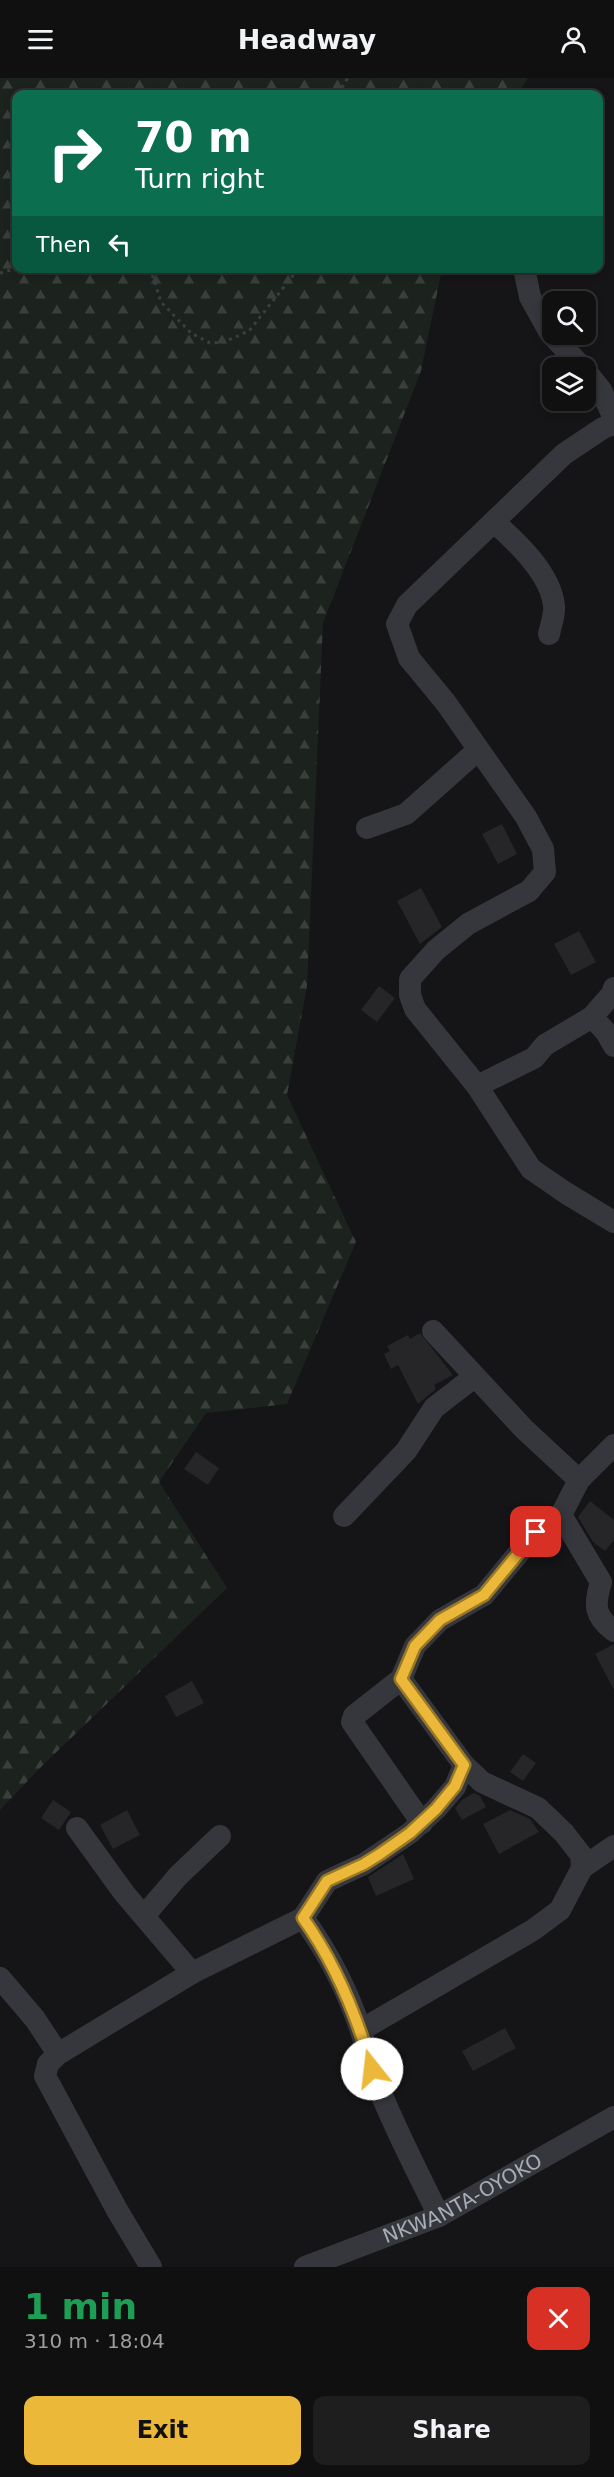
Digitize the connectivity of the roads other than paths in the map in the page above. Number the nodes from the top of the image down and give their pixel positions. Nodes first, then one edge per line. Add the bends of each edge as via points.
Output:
1 (525, 273) edge
2 (573, 357) edge
3 (596, 384) edge
4 (614, 418) edge
5 (614, 424) edge
6 (495, 522) junction
7 (549, 634) dead end
8 (478, 750) junction
9 (367, 828) dead end
10 (613, 982) edge
11 (592, 1017) junction
12 (614, 1046) edge
13 (477, 1086) junction
14 (614, 1222) edge
15 (433, 1331) dead end
16 (474, 1377) junction
17 (614, 1445) edge
18 (579, 1480) junction
19 (561, 1515) junction
20 (344, 1516) dead end
21 (607, 1584) edge
22 (614, 1631) edge
23 (401, 1679) junction
24 (464, 1765) junction
25 (422, 1823) junction
26 (76, 1828) dead end
27 (220, 1836) dead end
28 (614, 1846) edge
29 (582, 1868) junction
30 (144, 1916) junction
31 (303, 1918) junction
32 (192, 1973) junction
33 (0, 1978) edge
34 (361, 2030) junction
35 (58, 2054) junction
36 (614, 2117) edge
37 (439, 2216) junction
38 (151, 2267) edge
39 (305, 2267) edge

1 - 2 street via 530,297 550,333
3 - 4 street
5 - 6 street via 564,454
6 - 7 street via 521,546 549,585 555,607
6 - 8 street via 407,604 397,624 409,658
8 - 9 street via 406,814
8 - 13 street via 526,817 543,849 545,872 529,891 468,924 436,950 410,979 415,1010
10 - 11 street via 612,994
11 - 12 street
11 - 13 street via 545,1045 534,1058
13 - 14 street via 531,1169
15 - 16 street
16 - 18 street
16 - 20 street via 434,1408 406,1451
17 - 18 street
18 - 19 street
19 - 21 street
19 - 23 street via 536,1532 484,1595 440,1620 415,1646
21 - 22 street via 595,1601 598,1615
23 - 24 street
23 - 25 street via 354,1716 352,1722
24 - 25 street via 455,1786
24 - 29 street via 482,1782 538,1808 581,1855
25 - 31 street via 364,1864 327,1881
26 - 30 street
27 - 30 street
28 - 29 street
29 - 34 street via 560,1910 533,1930
30 - 32 street
31 - 32 street
31 - 34 street via 338,1978
32 - 35 street
33 - 35 street via 36,2019
34 - 37 street via 394,2124
35 - 38 street via 48,2064 45,2076
36 - 37 street, NKWANTA-OYOKO
37 - 39 street, NKWANTA-OYOKO

